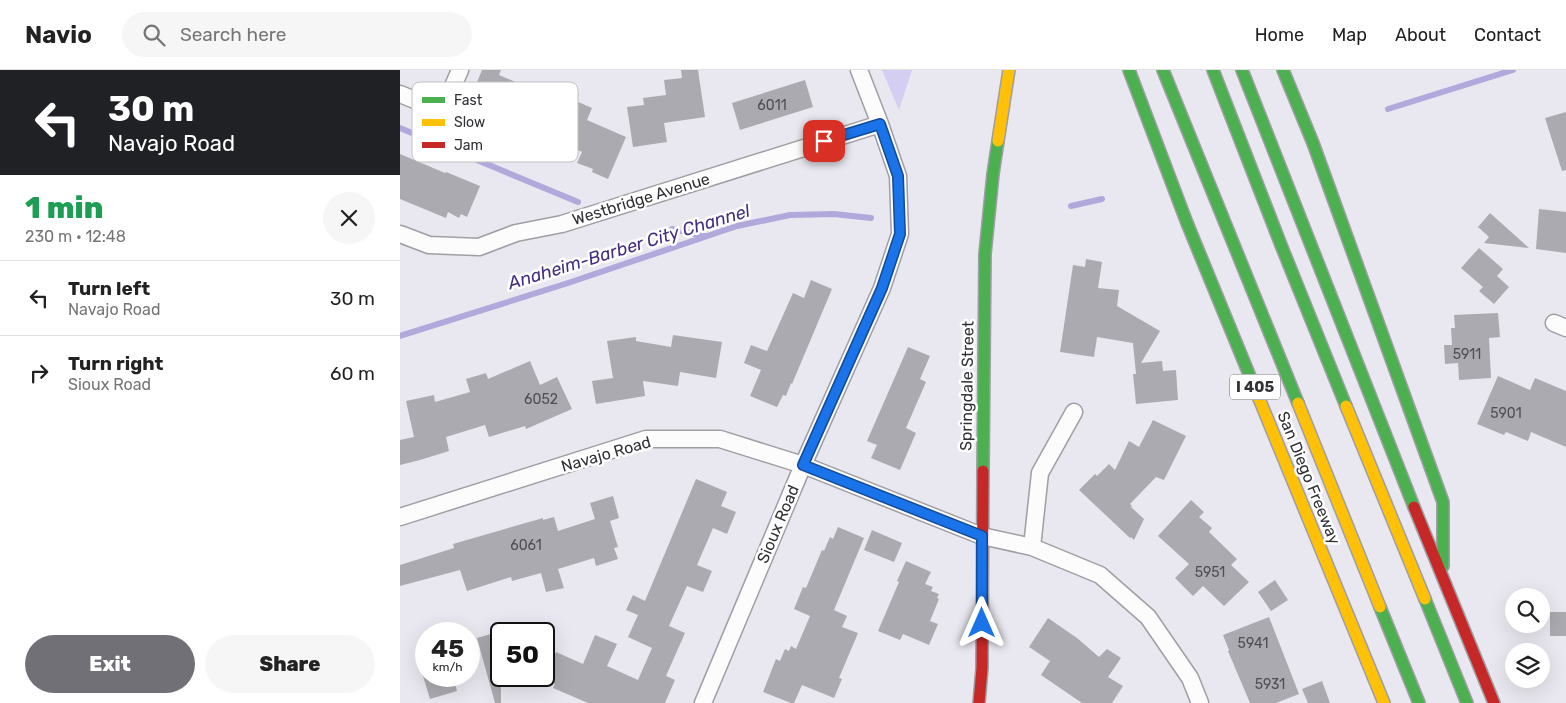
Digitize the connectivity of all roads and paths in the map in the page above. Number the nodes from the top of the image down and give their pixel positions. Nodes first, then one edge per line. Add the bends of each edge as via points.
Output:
1 (460, 70) edge
2 (859, 70) edge
3 (1009, 70) edge
4 (1129, 70) edge
5 (1163, 70) edge
6 (1213, 70) edge
7 (1242, 70) edge
8 (1283, 70) edge
9 (1294, 70) edge
10 (455, 82) edge
11 (400, 94) edge
12 (412, 99) edge
13 (880, 124) junction
14 (1313, 143) junction
15 (400, 234) edge
16 (1074, 412) dead end
17 (803, 465) junction
18 (400, 517) edge
19 (982, 536) junction
20 (1032, 547) junction
21 (1443, 580) junction
22 (703, 703) edge
23 (979, 703) edge
24 (1200, 703) edge
25 (1384, 703) edge
26 (1419, 703) edge
27 (1467, 703) edge
28 (1494, 703) edge

1 - 10 street
2 - 13 street
3 - 19 main road, Springdale Street via 985,254
4 - 25 main road, San Diego Freeway / I 405
5 - 26 main road
6 - 27 main road
7 - 21 main road
8 - 14 main road
9 - 14 main road
11 - 12 street
13 - 15 street, Westbridge Avenue via 562,224 516,233 478,247 429,246
13 - 17 street, Sioux Road via 898,176 900,234 882,288
14 - 21 main road via 1443,502
16 - 20 street via 1040,473
17 - 18 street, Navajo Road via 720,439 646,439
17 - 19 street, Navajo Road
17 - 22 street, Sioux Road
19 - 20 street, Navajo Road
19 - 23 main road, Springdale Street
20 - 24 street, Navajo Road via 1100,575 1148,617 1190,678
21 - 28 main road

